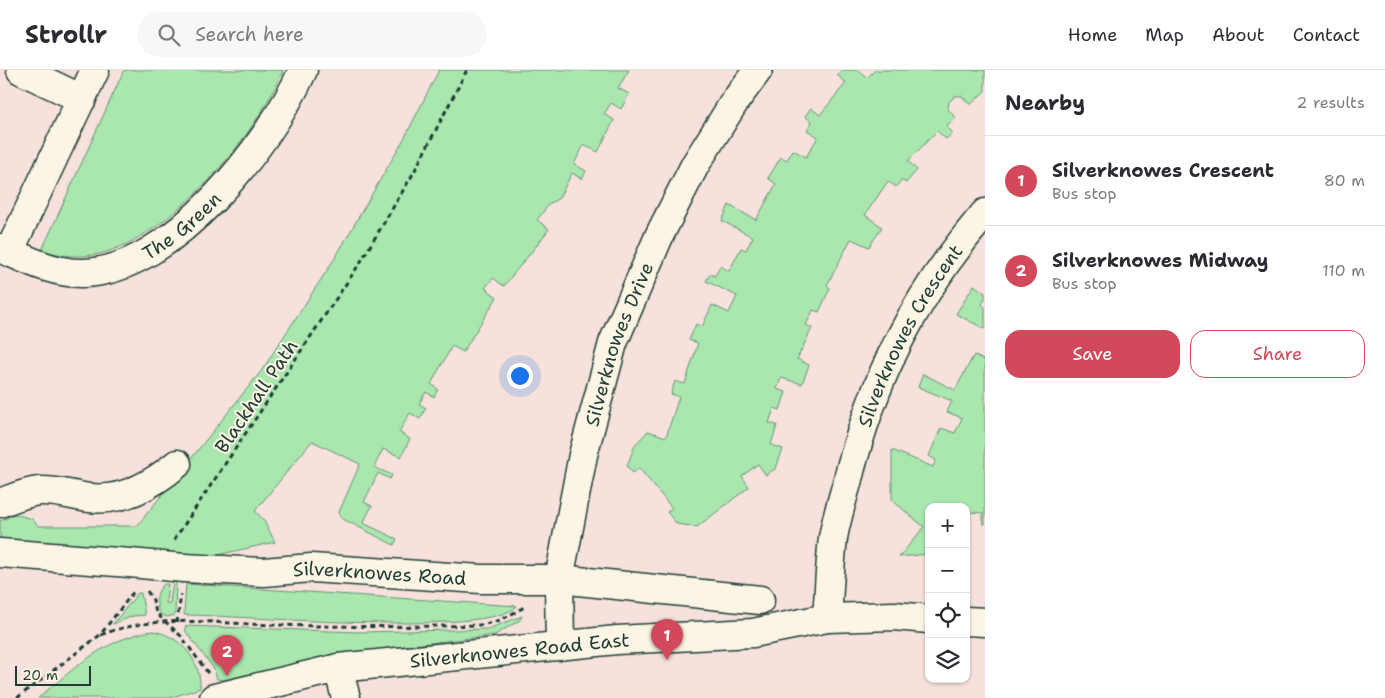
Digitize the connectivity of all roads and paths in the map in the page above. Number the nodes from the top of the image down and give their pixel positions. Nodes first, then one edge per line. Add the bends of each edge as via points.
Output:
1 (21, 70) edge
2 (95, 70) edge
3 (303, 70) edge
4 (467, 70) edge
5 (758, 70) edge
6 (82, 99) junction
7 (985, 213) edge
8 (4, 250) edge
9 (177, 464) dead end
10 (0, 503) edge
11 (0, 553) edge
12 (176, 558) junction
13 (136, 573) junction
14 (559, 579) junction
15 (145, 588) dead end
16 (760, 600) dead end
17 (827, 618) junction
18 (925, 619) edge
19 (970, 621) edge
20 (985, 622) edge
21 (166, 623) junction
22 (100, 635) junction
23 (560, 646) junction
24 (338, 668) junction
25 (219, 696) edge
26 (17, 698) edge
27 (346, 698) edge

1 - 6 street
2 - 6 street
3 - 8 street, The Green via 277,118 236,173 196,217 148,253 125,264 84,274 63,273
4 - 12 path, Blackhall Path via 414,172 360,263 190,519
5 - 14 street, Silverknowes Drive via 696,165 660,234 613,343 583,454
6 - 8 street
7 - 17 street, Silverknowes Crescent via 953,251 910,318 876,389 856,445 834,536
9 - 10 street via 161,477 126,494 93,499 40,491
11 - 13 street, Silverknowes Road
12 - 13 street, Silverknowes Road, bridge
12 - 14 street, Silverknowes Road via 264,572 311,568 481,579
13 - 22 path
14 - 16 street, Silverknowes Road
14 - 21 path via 519,611 481,625 360,627 213,620
14 - 23 street, Silverknowes Drive
15 - 21 path via 156,613
17 - 18 street
17 - 23 street, Silverknowes Road East via 753,633
19 - 20 street
21 - 22 path via 130,626
21 - 25 path via 194,650
22 - 26 path
23 - 24 street, Silverknowes Road East
24 - 25 street, Silverknowes Road East
24 - 27 street

